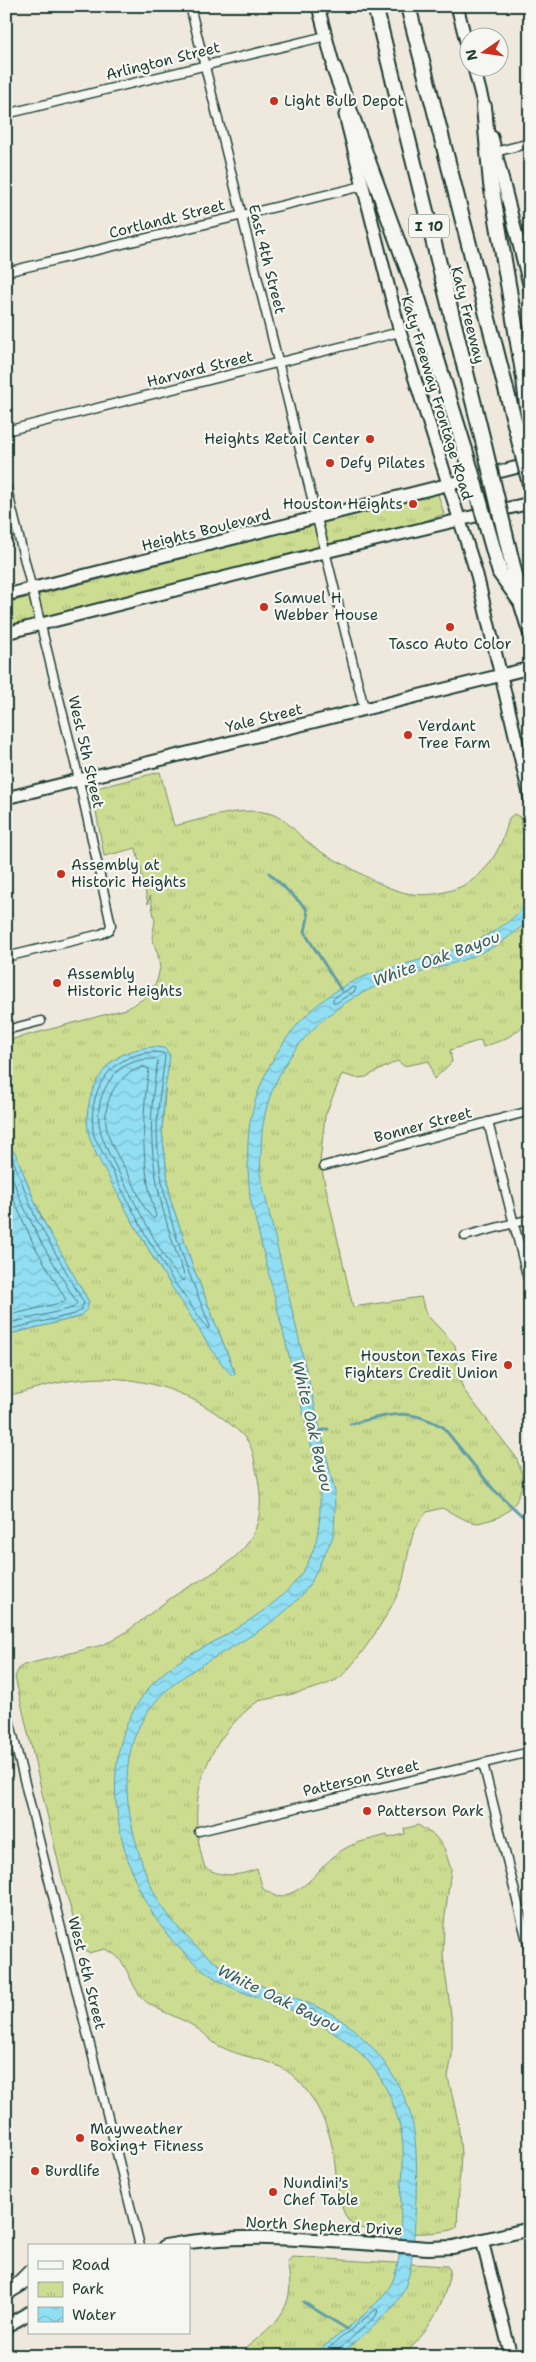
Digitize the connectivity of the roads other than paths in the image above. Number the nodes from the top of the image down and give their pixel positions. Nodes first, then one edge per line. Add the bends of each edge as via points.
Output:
1 (190, 6) edge
2 (318, 6) edge
3 (375, 6) edge
4 (408, 6) edge
5 (457, 6) edge
6 (463, 28) edge
7 (326, 36) junction
8 (205, 65) junction
9 (334, 68) junction
10 (477, 78) edge
11 (484, 107) junction
12 (6, 114) edge
13 (530, 143) edge
14 (495, 152) junction
15 (363, 186) junction
16 (242, 214) junction
17 (6, 272) edge
18 (530, 288) edge
19 (400, 332) junction
20 (279, 363) junction
21 (6, 431) edge
22 (526, 434) edge
23 (530, 464) edge
24 (448, 483) junction
25 (530, 484) edge
26 (6, 486) edge
27 (530, 503) edge
28 (316, 518) junction
29 (458, 519) junction
30 (325, 552) junction
31 (32, 589) junction
32 (6, 595) edge
33 (522, 602) junction
34 (40, 625) junction
35 (530, 631) edge
36 (6, 633) edge
37 (530, 668) edge
38 (502, 675) junction
39 (364, 708) junction
40 (78, 780) junction
41 (6, 798) edge
42 (530, 798) edge
43 (6, 957) edge
44 (40, 1021) dead end
45 (6, 1030) edge
46 (530, 1111) edge
47 (488, 1122) junction
48 (324, 1166) dead end
49 (530, 1219) edge
50 (513, 1224) junction
51 (465, 1236) dead end
52 (530, 1286) edge
53 (6, 1707) edge
54 (530, 1752) edge
55 (482, 1763) junction
56 (199, 1831) dead end
57 (530, 1911) edge
58 (520, 1913) junction
59 (530, 1953) edge
60 (530, 2229) edge
61 (482, 2240) junction
62 (140, 2244) edge
63 (175, 2244) edge
64 (28, 2271) edge
65 (28, 2281) edge
66 (6, 2293) edge
67 (28, 2314) edge
68 (6, 2326) edge
69 (511, 2356) edge

1 - 8 street, East 4th Street
2 - 7 main road, Katy Freeway Frontage Road
3 - 33 highway, Katy Freeway / I 10, bridge
4 - 22 highway, Katy Freeway / I 10
5 - 6 main road
7 - 8 street, Arlington Street
7 - 9 main road, Katy Freeway Frontage Road
8 - 12 street, Arlington Street
8 - 16 street, East 4th Street
9 - 15 main road, Katy Freeway Frontage Road
9 - 33 highway, bridge via 416,292 500,573
10 - 11 main road
11 - 14 main road
11 - 22 highway via 491,184 524,378
13 - 14 street
14 - 18 main road
15 - 16 street, Cortlandt Street
15 - 19 main road, Katy Freeway Frontage Road
16 - 17 street, Cortlandt Street
16 - 20 street, East 4th Street
19 - 20 street, Harvard Street
19 - 24 main road, Katy Freeway Frontage Road
20 - 21 street, Harvard Street
20 - 28 street, East 4th Street
22 - 25 highway, Katy Freeway / I 10, bridge
23 - 24 main road, Heights Boulevard
24 - 28 main road, Heights Boulevard
24 - 29 main road, Katy Freeway Frontage Road
26 - 31 street, West 5th Street
27 - 29 main road
28 - 30 street, East 4th Street
28 - 31 main road, Heights Boulevard
29 - 30 main road
29 - 38 main road, Katy Freeway Frontage Road via 477,575
30 - 34 main road
30 - 39 street, East 4th Street
31 - 32 main road, Heights Boulevard
31 - 34 street, West 5th Street
33 - 35 highway, Katy Freeway / I 10
34 - 36 main road
34 - 40 street, West 5th Street
37 - 38 main road, Yale Street
38 - 39 main road, Yale Street
38 - 42 main road, Katy Freeway Frontage Road
39 - 40 main road, Yale Street
40 - 41 main road, Yale Street
40 - 43 street, West 5th Street via 110,928 101,934
44 - 45 street
46 - 47 street, Bonner Street
47 - 48 street, Bonner Street
47 - 50 street
49 - 50 street
50 - 51 street
50 - 52 street
53 - 62 street, West 6th Street
54 - 55 street, Patterson Street
55 - 56 street, Patterson Street
55 - 58 street
57 - 58 street
58 - 59 street
60 - 61 main road, North Shepherd Drive
61 - 63 main road, North Shepherd Drive via 429,2248 232,2238
61 - 69 main road
64 - 66 street
65 - 66 main road
67 - 68 main road

